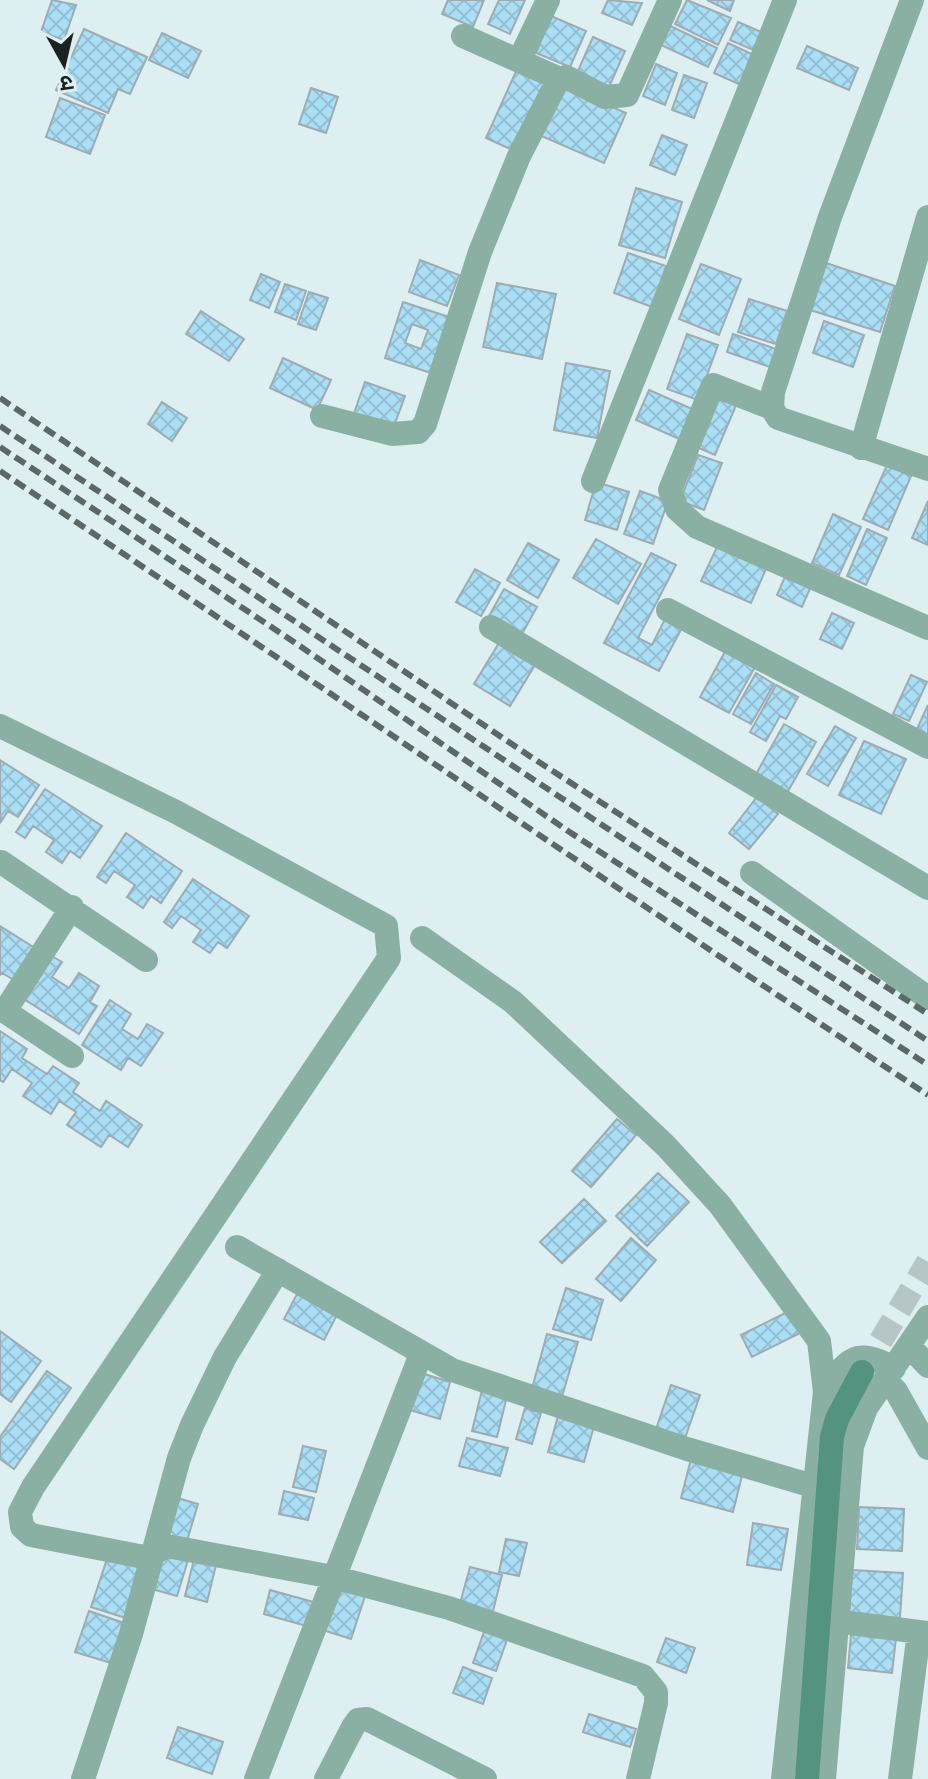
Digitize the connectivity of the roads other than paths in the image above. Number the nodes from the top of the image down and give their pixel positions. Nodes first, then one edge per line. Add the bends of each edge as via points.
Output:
1 (548, 0) edge
2 (670, 0) edge
3 (785, 0) edge
4 (912, 0) edge
5 (463, 36) dead end
6 (519, 61) junction
7 (560, 79) junction
8 (928, 217) edge
9 (772, 408) junction
10 (322, 416) dead end
11 (861, 448) junction
12 (928, 469) edge
13 (593, 481) dead end
14 (668, 610) dead end
15 (491, 627) dead end
16 (928, 628) edge
17 (0, 726) edge
18 (928, 747) edge
19 (1, 862) edge
20 (752, 873) dead end
21 (928, 888) edge
22 (72, 907) junction
23 (422, 938) dead end
24 (146, 960) dead end
25 (928, 998) edge
26 (2, 1010) edge
27 (72, 1056) dead end
28 (237, 1247) dead end
29 (278, 1270) junction
30 (928, 1317) edge
31 (909, 1346) junction
32 (421, 1354) junction
33 (928, 1366) edge
34 (862, 1372) tunnel mouth
35 (890, 1374) junction
36 (825, 1392) junction
37 (928, 1448) edge
38 (813, 1486) junction
39 (11, 1532) edge
40 (154, 1553) junction
41 (333, 1577) junction
42 (835, 1621) junction
43 (923, 1633) edge
44 (83, 1779) edge
45 (256, 1779) edge
46 (326, 1779) edge
47 (485, 1779) edge
48 (638, 1779) edge
49 (783, 1779) edge
50 (807, 1779) edge
51 (824, 1779) edge
52 (900, 1779) edge

1 - 6 street
2 - 7 street via 627,95 605,97 574,79
3 - 13 street
4 - 9 street via 830,217
5 - 6 street
6 - 7 street
7 - 10 street via 519,156 480,252 425,424 418,432 392,434
8 - 11 street
9 - 11 street via 778,418
9 - 16 street via 713,385 670,490 677,509 697,527
11 - 12 street
14 - 18 street
15 - 21 street
17 - 39 street via 176,812 386,926 389,958 33,1487
19 - 22 street
20 - 25 street
22 - 24 street
22 - 26 street
23 - 36 street via 513,1002 666,1146 720,1205 819,1341
26 - 27 street
28 - 29 street
29 - 32 street
29 - 40 street via 225,1357 192,1425
30 - 31 street
31 - 33 street
31 - 35 street
32 - 38 street via 480,1381
32 - 41 street
34 - 50 street via 832,1437
35 - 36 street via 862,1355 841,1369
35 - 37 street
35 - 42 street via 866,1408 852,1446
36 - 38 street
38 - 49 street
39 - 40 street via 139,1556
40 - 41 street via 167,1546
40 - 44 street
41 - 45 street
41 - 48 street via 449,1608 643,1676 656,1692 656,1703
42 - 43 street
42 - 51 street
43 - 52 street
46 - 47 street via 353,1727 367,1719

